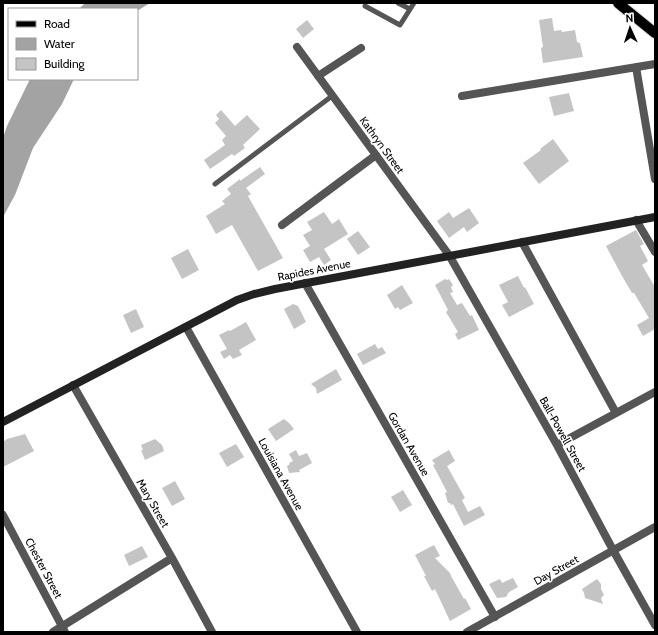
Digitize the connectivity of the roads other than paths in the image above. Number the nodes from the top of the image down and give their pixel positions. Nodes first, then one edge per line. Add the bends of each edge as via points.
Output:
1 (398, 3) edge
2 (414, 3) edge
3 (618, 3) edge
4 (365, 6) dead end
5 (410, 9) junction
6 (655, 33) edge
7 (296, 47) dead end
8 (361, 48) dead end
9 (655, 64) edge
10 (636, 67) junction
11 (318, 76) junction
12 (332, 96) junction
13 (462, 96) dead end
14 (376, 155) junction
15 (655, 179) edge
16 (215, 184) dead end
17 (655, 217) edge
18 (636, 220) junction
19 (282, 225) dead end
20 (522, 242) junction
21 (655, 252) edge
22 (450, 255) junction
23 (305, 283) junction
24 (186, 326) junction
25 (73, 385) junction
26 (655, 392) edge
27 (616, 413) junction
28 (3, 422) edge
29 (558, 445) junction
30 (3, 515) edge
31 (655, 527) edge
32 (613, 550) junction
33 (172, 558) junction
34 (495, 617) junction
35 (655, 625) edge
36 (64, 630) edge
37 (53, 632) edge
38 (212, 632) edge
39 (357, 632) edge
40 (467, 632) edge

1 - 5 lane
2 - 5 lane
3 - 6 main road
4 - 5 lane via 400,25
7 - 11 street, Kathryn Street
8 - 11 street
9 - 10 street
10 - 13 street
10 - 15 street
11 - 12 street, Kathryn Street
12 - 14 street, Kathryn Street
12 - 16 lane
14 - 19 street
14 - 22 street, Kathryn Street
17 - 18 main road, Rapides Avenue
18 - 20 main road, Rapides Avenue
18 - 21 street
20 - 22 main road, Rapides Avenue
20 - 27 street
22 - 23 main road, Rapides Avenue
22 - 29 street, Ball-Powell Street
23 - 24 main road, Rapides Avenue via 237,300
23 - 34 street, Gordan Avenue
24 - 25 main road, Rapides Avenue
24 - 39 street, Louisiana Avenue
25 - 28 main road, Rapides Avenue
25 - 33 street, Mary Street
26 - 27 street
27 - 29 street
29 - 32 street, Ball-Powell Street
30 - 36 street, Chester Street
31 - 32 street, Day Street
32 - 34 street, Day Street
32 - 35 street, Ball-Powell Street
33 - 36 street
33 - 38 street, Mary Street
34 - 40 street, Day Street
36 - 37 street

